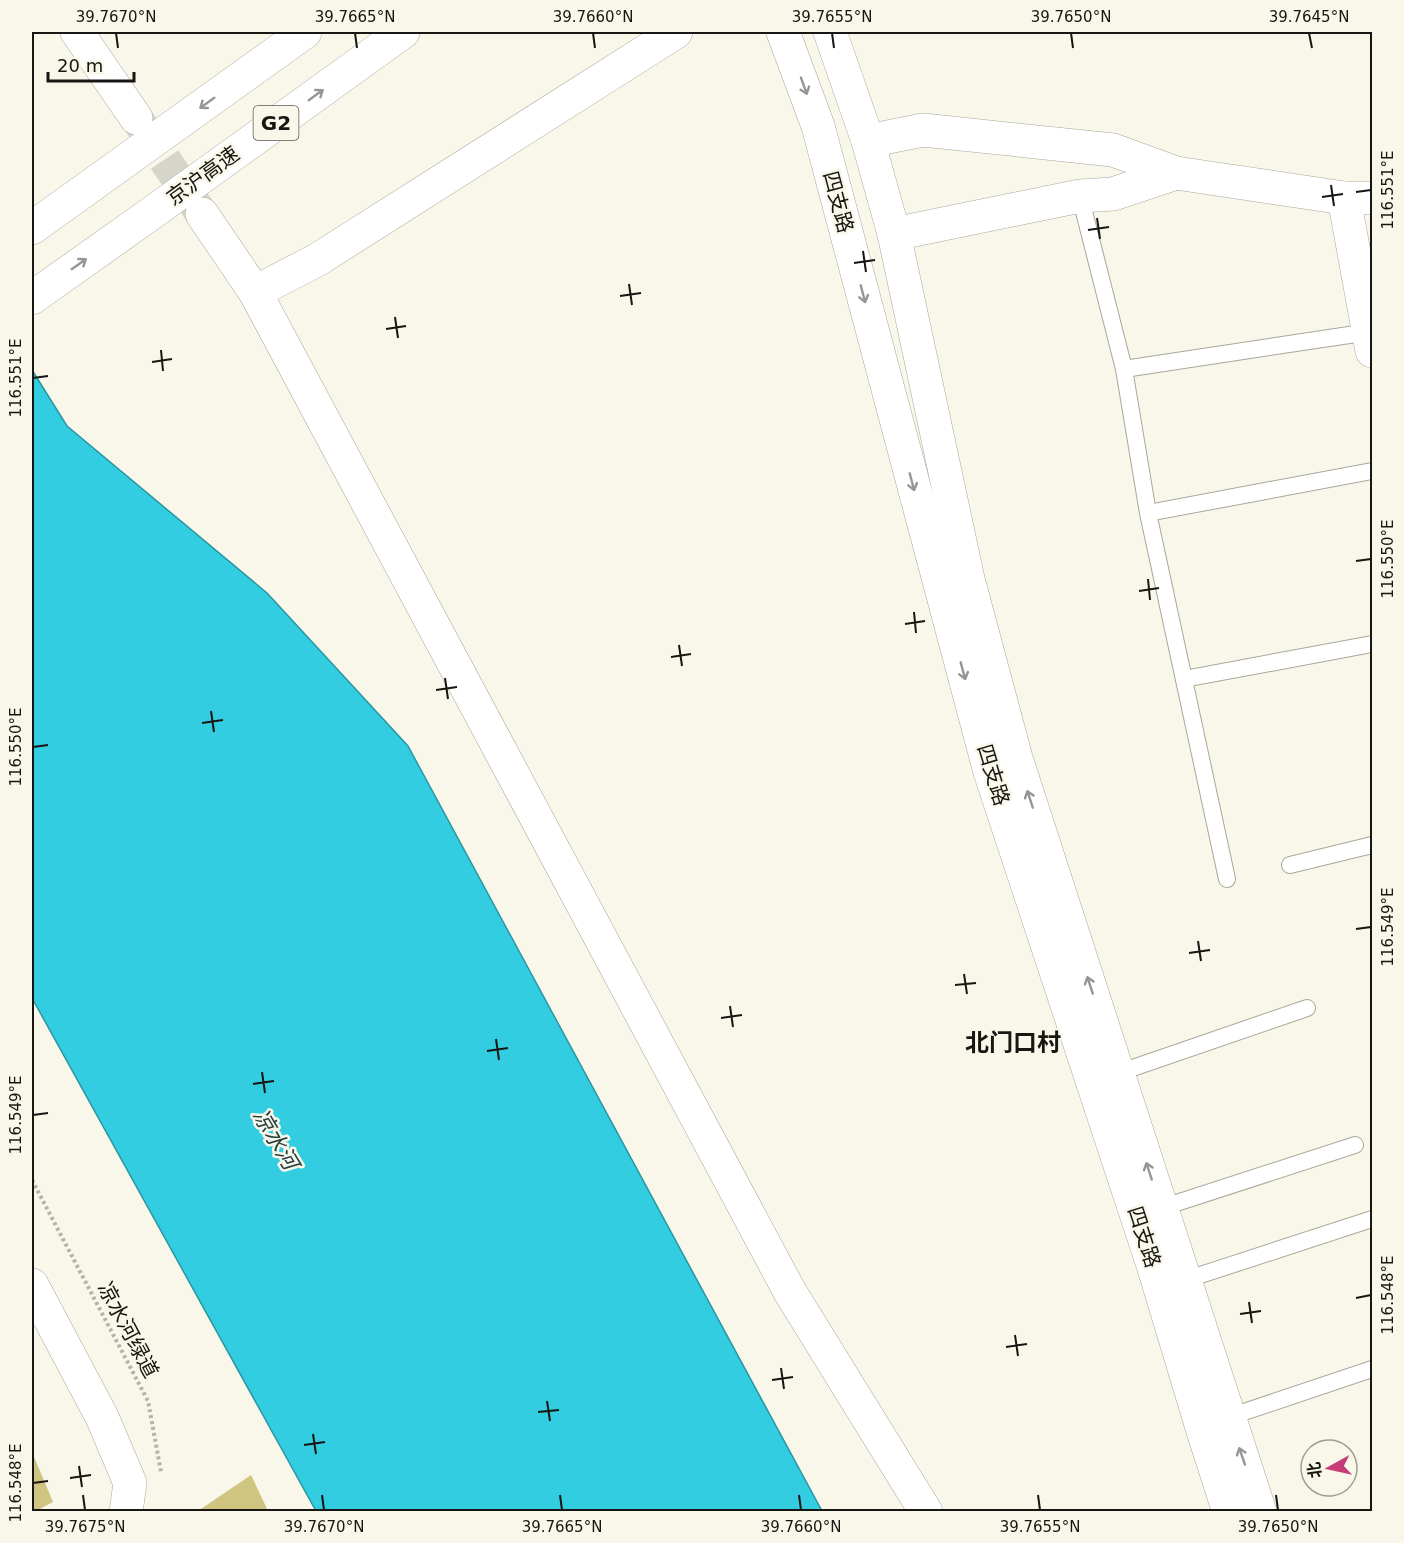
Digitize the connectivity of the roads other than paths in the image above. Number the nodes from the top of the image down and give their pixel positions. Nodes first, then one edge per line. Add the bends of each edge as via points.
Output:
1 (76, 32) edge
2 (305, 32) edge
3 (403, 32) edge
4 (676, 32) edge
5 (783, 32) edge
6 (830, 32) edge
7 (136, 118) tunnel mouth
8 (868, 141) junction
9 (1176, 173) junction
10 (1080, 196) junction
11 (1358, 198) edge
12 (202, 214) tunnel mouth
13 (32, 228) edge
14 (894, 234) junction
15 (255, 292) junction
16 (32, 298) edge
17 (1371, 342) edge
18 (1124, 369) junction
19 (1372, 471) edge
20 (1148, 513) junction
21 (1372, 644) edge
22 (1184, 679) junction
23 (1372, 845) edge
24 (1290, 865) dead end
25 (1227, 879) dead end
26 (1307, 1008) dead end
27 (1118, 1073) junction
28 (1355, 1145) dead end
29 (1161, 1208) junction
30 (1372, 1219) edge
31 (1185, 1280) junction
32 (32, 1285) edge
33 (1372, 1369) edge
34 (1229, 1418) junction
35 (128, 1497) edge
36 (926, 1512) edge
37 (1229, 1512) edge
38 (1260, 1512) edge

1 - 7 main road
2 -> 13 main road, G2
16 -> 3 main road, 京沪高速 / G2
4 - 15 main road via 317,260
5 -> 37 main road, 四支路 via 819,126 990,772 1153,1265
6 - 8 main road, 四支路
8 - 9 main road via 922,130 1090,147 1113,150
8 - 14 main road, 四支路
9 - 10 main road via 1113,194
9 - 11 main road
10 - 14 main road
10 - 18 lane
11 - 17 main road
12 - 15 main road
27 -> 14 main road, 四支路 via 1016,758 968,579
15 - 36 main road via 790,1292
17 - 18 lane
18 - 20 lane
19 - 20 lane
20 - 22 lane
21 - 22 lane
22 - 25 lane
23 - 24 lane
26 - 27 lane
29 -> 27 main road, 四支路
28 - 29 lane
29 - 31 main road, 四支路
30 - 31 lane
31 - 34 main road, 四支路
32 - 35 main road via 102,1417
33 - 34 lane
38 -> 34 main road, 四支路

